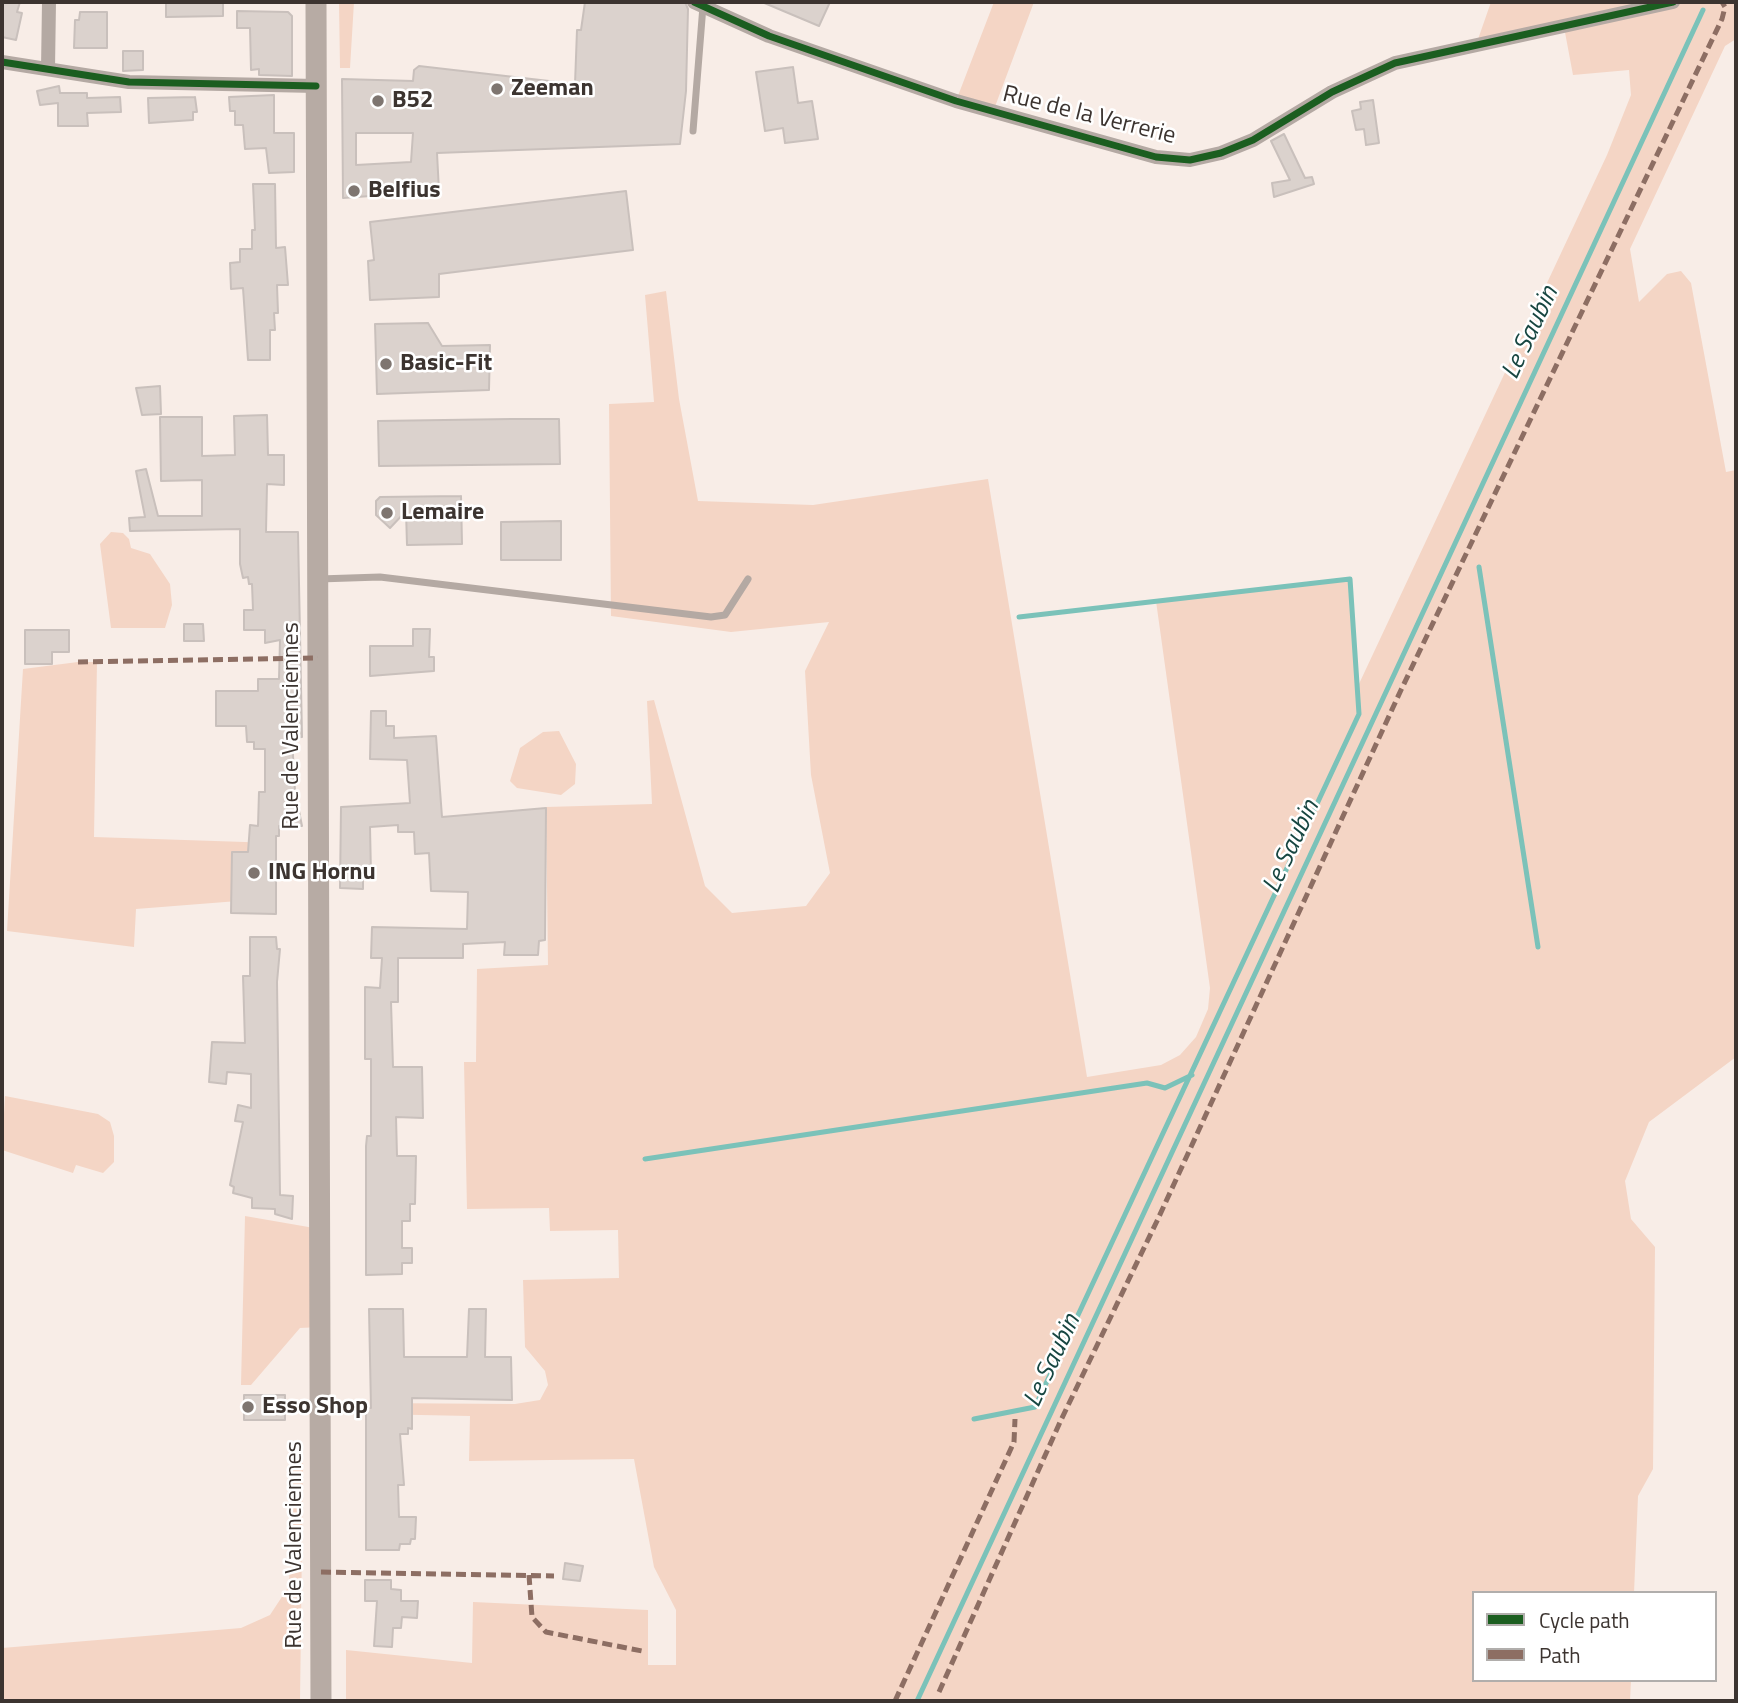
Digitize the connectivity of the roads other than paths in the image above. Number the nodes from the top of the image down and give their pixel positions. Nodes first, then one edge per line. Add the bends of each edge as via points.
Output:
1 (49, 2) edge
2 (316, 2) edge
3 (1673, 2) edge
4 (698, 4) edge
5 (2, 62) edge
6 (48, 69) junction
7 (316, 86) junction
8 (693, 131) dead end
9 (318, 579) junction
10 (748, 579) dead end
11 (321, 1701) edge

1 - 6 street
2 - 7 main road, Rue de Valenciennes
3 - 4 street, Rue de la Verrerie via 1395,63 1332,92 1253,139 1189,160 1156,157 956,101 769,36
4 - 8 lane
5 - 6 street
6 - 7 street via 137,83
7 - 9 main road, Rue de Valenciennes
9 - 10 lane via 380,577 711,617 725,615
9 - 11 main road, Rue de Valenciennes

